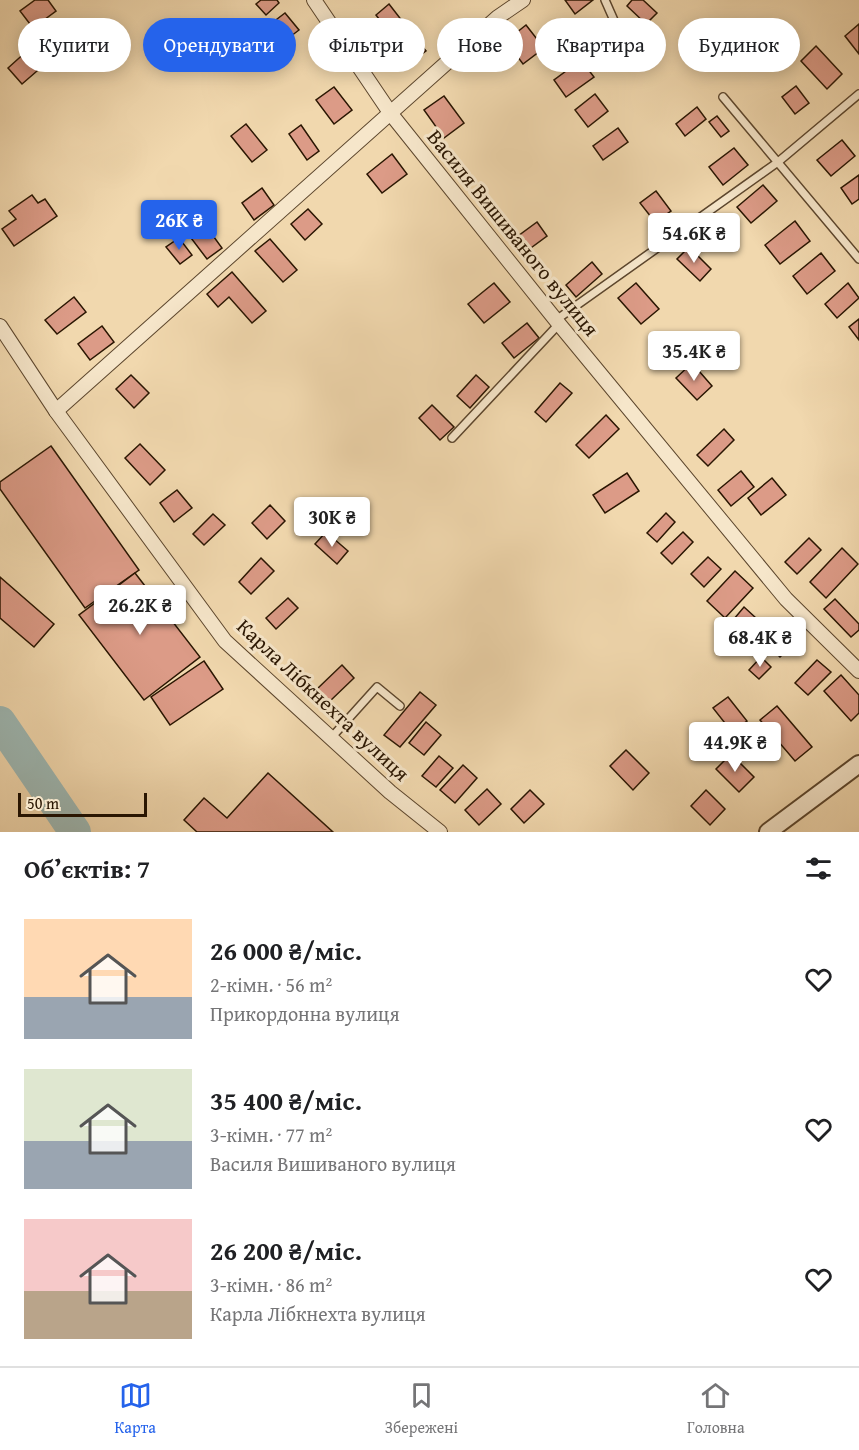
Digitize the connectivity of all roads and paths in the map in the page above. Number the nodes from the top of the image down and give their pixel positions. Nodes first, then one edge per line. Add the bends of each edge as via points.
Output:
1 (314, 0) edge
2 (523, 0) edge
3 (604, 0) edge
4 (612, 18) edge
5 (859, 94) edge
6 (723, 97) dead end
7 (391, 114) junction
8 (778, 162) junction
9 (859, 259) edge
10 (557, 322) junction
11 (0, 326) edge
12 (56, 411) junction
13 (452, 438) dead end
14 (859, 671) edge
15 (400, 706) dead end
16 (331, 738) junction
17 (859, 764) edge
18 (441, 832) edge
19 (768, 832) edge

1 - 7 street, Василя Вишиваного вулиця
2 - 7 street via 498,17
3 - 4 lane
5 - 8 lane
6 - 8 lane
7 - 10 street, Василя Вишиваного вулиця
7 - 12 street
8 - 9 lane
8 - 10 lane
10 - 13 lane
10 - 14 street, Василя Вишиваного вулиця via 786,598
11 - 12 street, Карла Лібкнехта вулиця
12 - 16 street, Карла Лібкнехта вулиця via 225,641
15 - 16 lane via 377,687
16 - 18 street, Карла Лібкнехта вулиця
17 - 19 street

